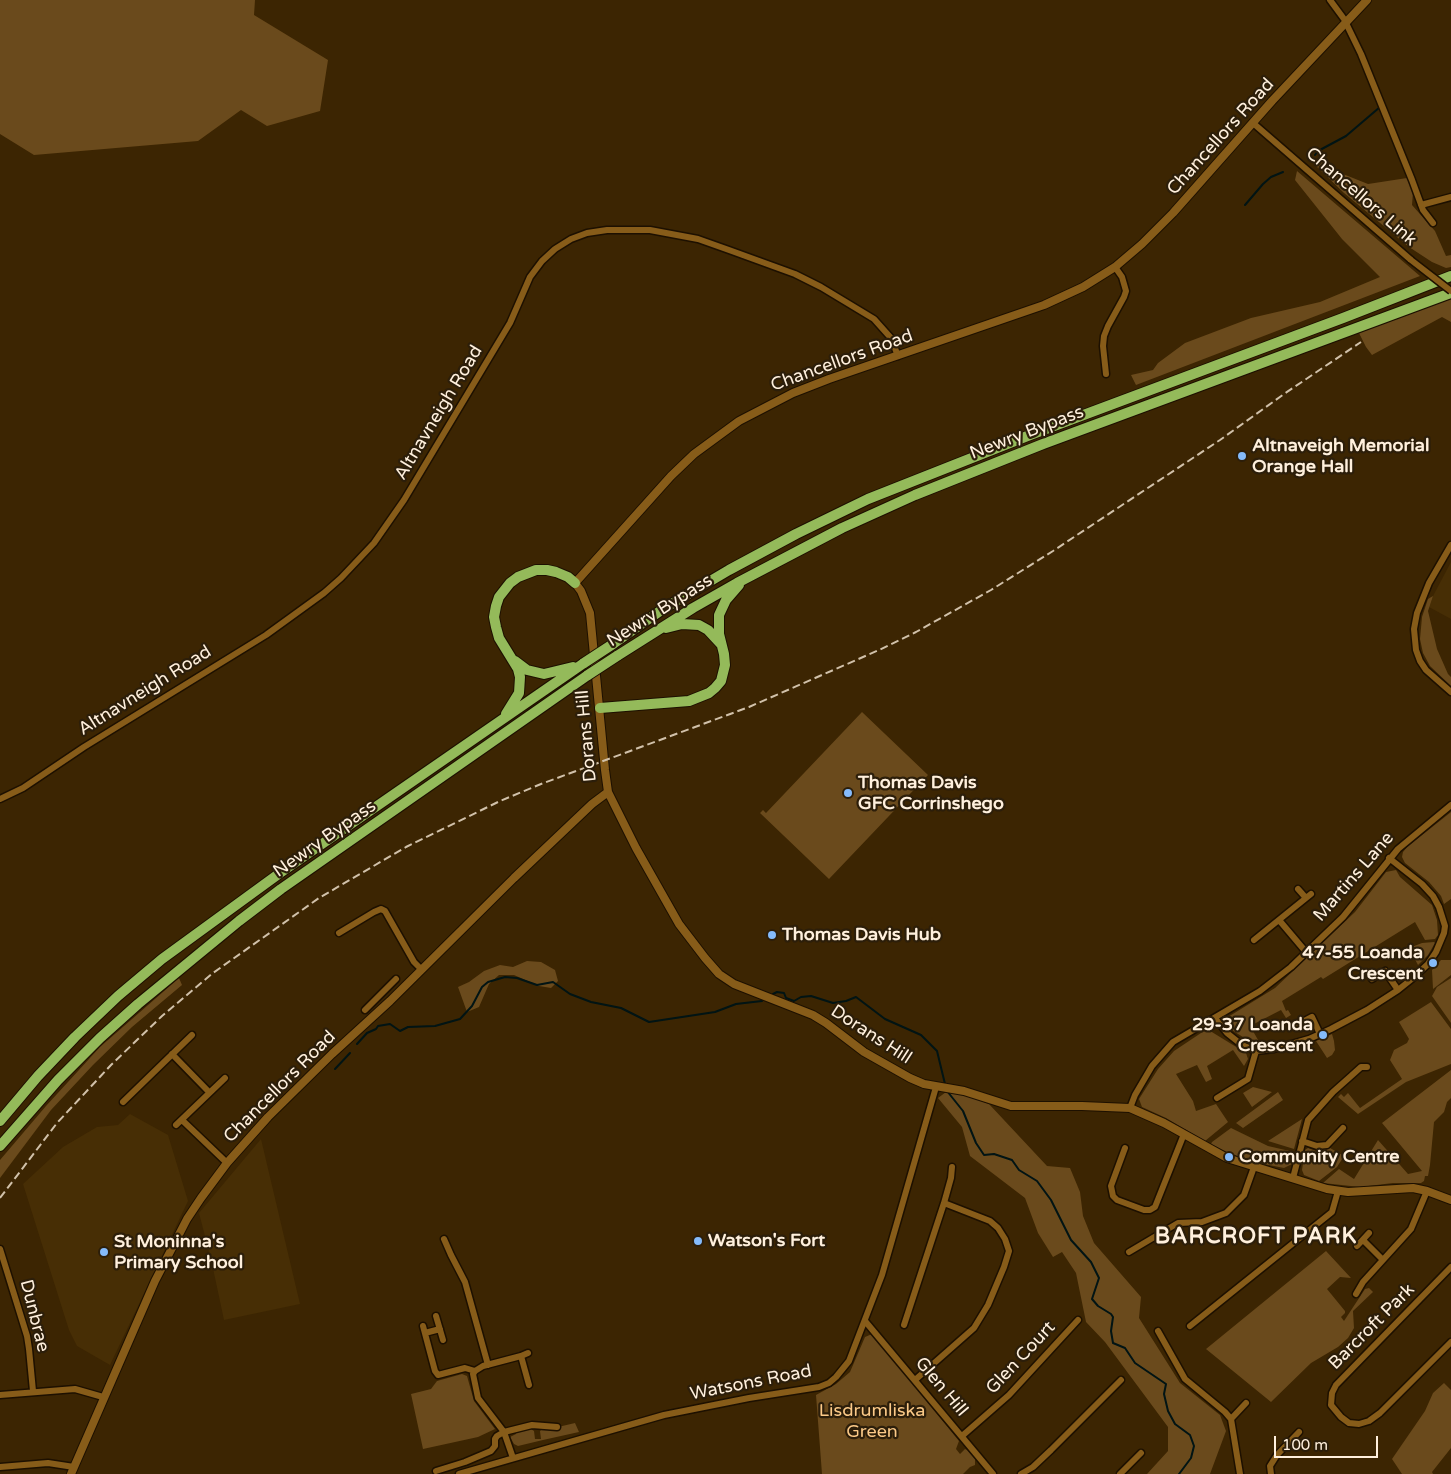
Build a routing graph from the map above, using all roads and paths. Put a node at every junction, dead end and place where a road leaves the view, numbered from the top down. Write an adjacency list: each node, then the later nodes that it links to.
1 (1330, 0): 3 (street)
2 (1366, 0): 3 (street, Chancellors Road)
3 (1345, 23): 4 (street, Chancellors Road); 6 (street)
4 (1253, 123): 8 (street, Chancellors Road); 10 (street, Chancellors Link, bridge)
5 (1451, 197): 6 (street)
6 (1421, 205): 7 (street)
7 (1433, 223)
8 (1115, 266): 11 (street, Chancellors Road); 12 (street)
9 (1451, 276): 19 (highway, Newry Bypass, bridge)
10 (1451, 292): 14 (highway, Newry Bypass)
11 (898, 356): 15 (street, Chancellors Road); 24 (street, Altnavneigh Road)
12 (1106, 374)
13 (1451, 545): 20 (street)
14 (745, 579): 16 (highway, Newry Bypass); 17 (highway)
15 (575, 582): 18 (highway); 21 (street, Dorans Hill)
16 (653, 632): 17 (highway); 57 (highway, Newry Bypass, bridge)
17 (722, 646): 21 (highway)
18 (512, 658): 19 (highway); 22 (highway)
19 (583, 664): 22 (highway, Newry Bypass)
20 (1451, 692)
21 (600, 708): 23 (street, Dorans Hill)
22 (502, 719): 53 (highway, Newry Bypass)
23 (608, 792): 33 (street, Chancellors Road); 48 (street, Dorans Hill)
24 (0, 800)
25 (1451, 805): 26 (street, Martins Lane)
26 (1389, 858): 29 (street); 32 (street, Martins Lane)
27 (1298, 889): 28 (street)
28 (1279, 920): 31 (street); 32 (street)
29 (1448, 925): 36 (street)
30 (339, 933): 33 (street)
31 (1254, 940)
32 (1306, 952): 40 (street, Martins Lane)
33 (421, 969): 38 (street, Chancellors Road)
34 (396, 979): 37 (street)
35 (1372, 979): 36 (street)
36 (1398, 990): 42 (street)
37 (382, 993): 38 (street); 39 (street)
38 (390, 1001): 59 (street, Chancellors Road)
39 (365, 1010)
40 (1215, 1018): 44 (street); 52 (street, Martins Lane)
41 (1297, 1025): 42 (street)
42 (1320, 1034): 44 (street)
43 (192, 1035): 45 (street)
44 (1256, 1050): 50 (street)
45 (172, 1054): 49 (street); 51 (street)
46 (1367, 1067): 56 (street)
47 (225, 1078): 49 (street)
48 (939, 1087): 52 (street, Dorans Hill); 78 (street, Watsons Road)
49 (209, 1092): 59 (street)
50 (1217, 1098)
51 (123, 1102)
52 (1130, 1108): 55 (street, Dorans Hill)
53 (0, 1120)
54 (1343, 1128): 56 (street)
55 (1184, 1134): 58 (street); 61 (street, Dorans Hill)
56 (1302, 1141): 62 (street)
57 (0, 1146)
58 (1125, 1148)
59 (227, 1163): 94 (street, Chancellors Road)
60 (952, 1167): 66 (street)
61 (1254, 1167): 62 (street, Dorans Hill); 72 (street)
62 (1293, 1178): 63 (street, Dorans Hill)
63 (1338, 1191): 64 (street, Dorans Hill); 80 (street)
64 (1427, 1191): 65 (street, Dorans Hill); 73 (street, Barcroft Park)
65 (1451, 1200)
66 (944, 1204): 79 (street); 89 (street)
67 (1369, 1233): 69 (street)
68 (444, 1239): 87 (street)
69 (1363, 1240): 70 (street); 73 (street)
70 (1357, 1246)
71 (0, 1249): 92 (street, Dunbrae)
72 (1129, 1252)
73 (1383, 1260): 75 (street, Barcroft Park)
74 (1451, 1268): 84 (street, Barcroft Park)
75 (1356, 1294)
76 (436, 1316): 81 (street)
77 (1078, 1320): 100 (street, Glen Court)
78 (865, 1321): 89 (street, Glen Hill); 102 (street, Watsons Road)
79 (904, 1325)
80 (1190, 1326)
81 (440, 1329): 83 (street); 88 (street)
82 (1158, 1331): 96 (street)
83 (442, 1340)
84 (1451, 1342)
85 (528, 1353): 86 (street)
86 (521, 1356): 87 (street); 91 (street)
87 (488, 1365): 88 (street)
88 (475, 1371): 98 (street)
89 (915, 1380): 100 (street, Glen Hill)
90 (1121, 1380): 109 (street)
91 (529, 1385)
92 (33, 1391): 93 (street); 94 (street)
93 (0, 1395)
94 (104, 1397): 104 (street, Chancellors Road)
95 (1246, 1403): 96 (street)
96 (1231, 1419): 111 (street)
97 (557, 1426): 98 (street)
98 (504, 1432): 102 (street); 105 (street)
99 (1299, 1432): 112 (street)
100 (962, 1436): 108 (street, Glen Hill)
101 (1141, 1453): 110 (street)
102 (513, 1458): 106 (street, Watsons Road)
103 (0, 1467): 104 (street)
104 (72, 1470)
105 (436, 1471)
106 (474, 1472): 107 (street, Watsons Road)
107 (459, 1474)
108 (993, 1474)
109 (1021, 1474)
110 (1120, 1474)
111 (1240, 1474)
112 (1271, 1474)

